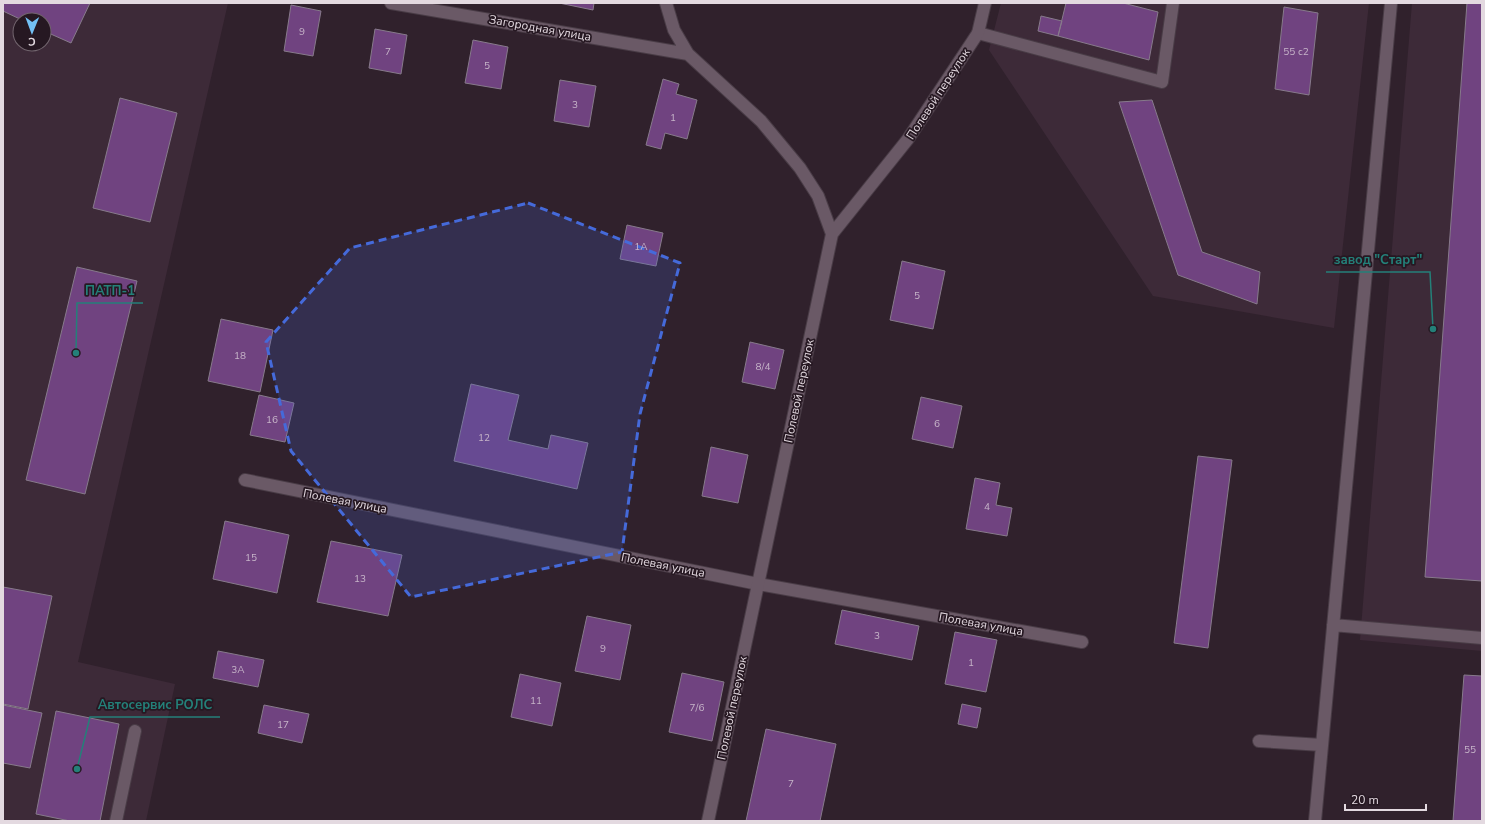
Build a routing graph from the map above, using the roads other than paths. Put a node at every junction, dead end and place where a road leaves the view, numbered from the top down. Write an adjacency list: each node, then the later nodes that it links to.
1 (391, 3): 7 (street, Загородная улица)
2 (666, 3): 7 (street)
3 (985, 3): 6 (street, Полевой переулок)
4 (1173, 3): 6 (street)
5 (1391, 3): 11 (street)
6 (978, 33): 8 (street, Полевой переулок)
7 (688, 54): 8 (street)
8 (832, 234): 10 (street, Полевой переулок)
9 (245, 480): 10 (street, Полевая улица)
10 (758, 584): 13 (street, Полевая улица); 18 (street, Полевой переулок)
11 (1333, 625): 12 (street); 16 (street)
12 (1482, 638)
13 (1082, 642)
14 (135, 731): 17 (street)
15 (1259, 741): 16 (street)
16 (1322, 745): 19 (street)
17 (116, 821)
18 (708, 821)
19 (1315, 821)

